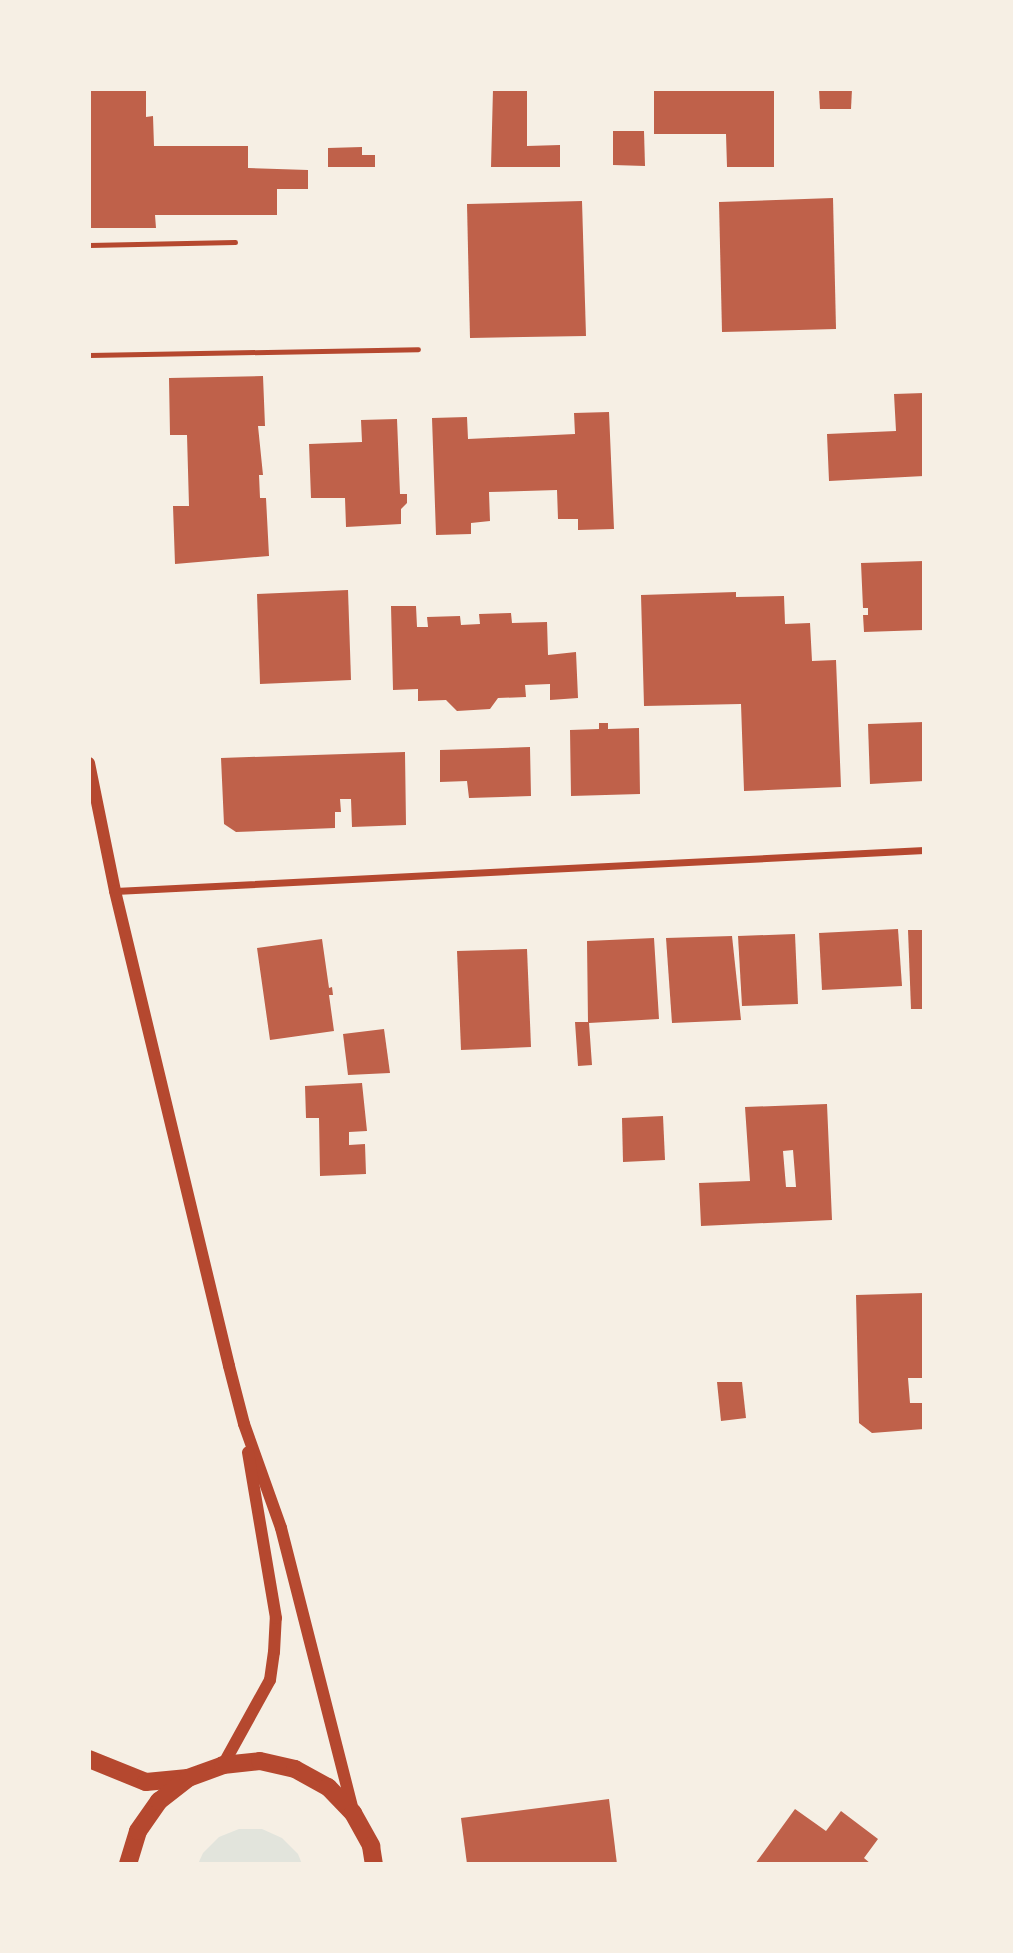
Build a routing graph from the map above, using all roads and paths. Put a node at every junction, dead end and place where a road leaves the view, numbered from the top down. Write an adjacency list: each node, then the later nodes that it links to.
1 (236, 242): 2 (lane)
2 (89, 245)
3 (418, 349): 4 (lane)
4 (89, 355)
5 (89, 763): 6 (street)
6 (92, 792): 8 (street)
7 (924, 850): 8 (street)
8 (115, 891): 9 (street)
9 (244, 1424): 11 (street); 13 (street)
10 (89, 1759): 12 (main road)
11 (223, 1765): 12 (main road); 13 (main road)
12 (188, 1778): 14 (main road)
13 (353, 1812): 15 (main road)
14 (128, 1864)
15 (374, 1864)

